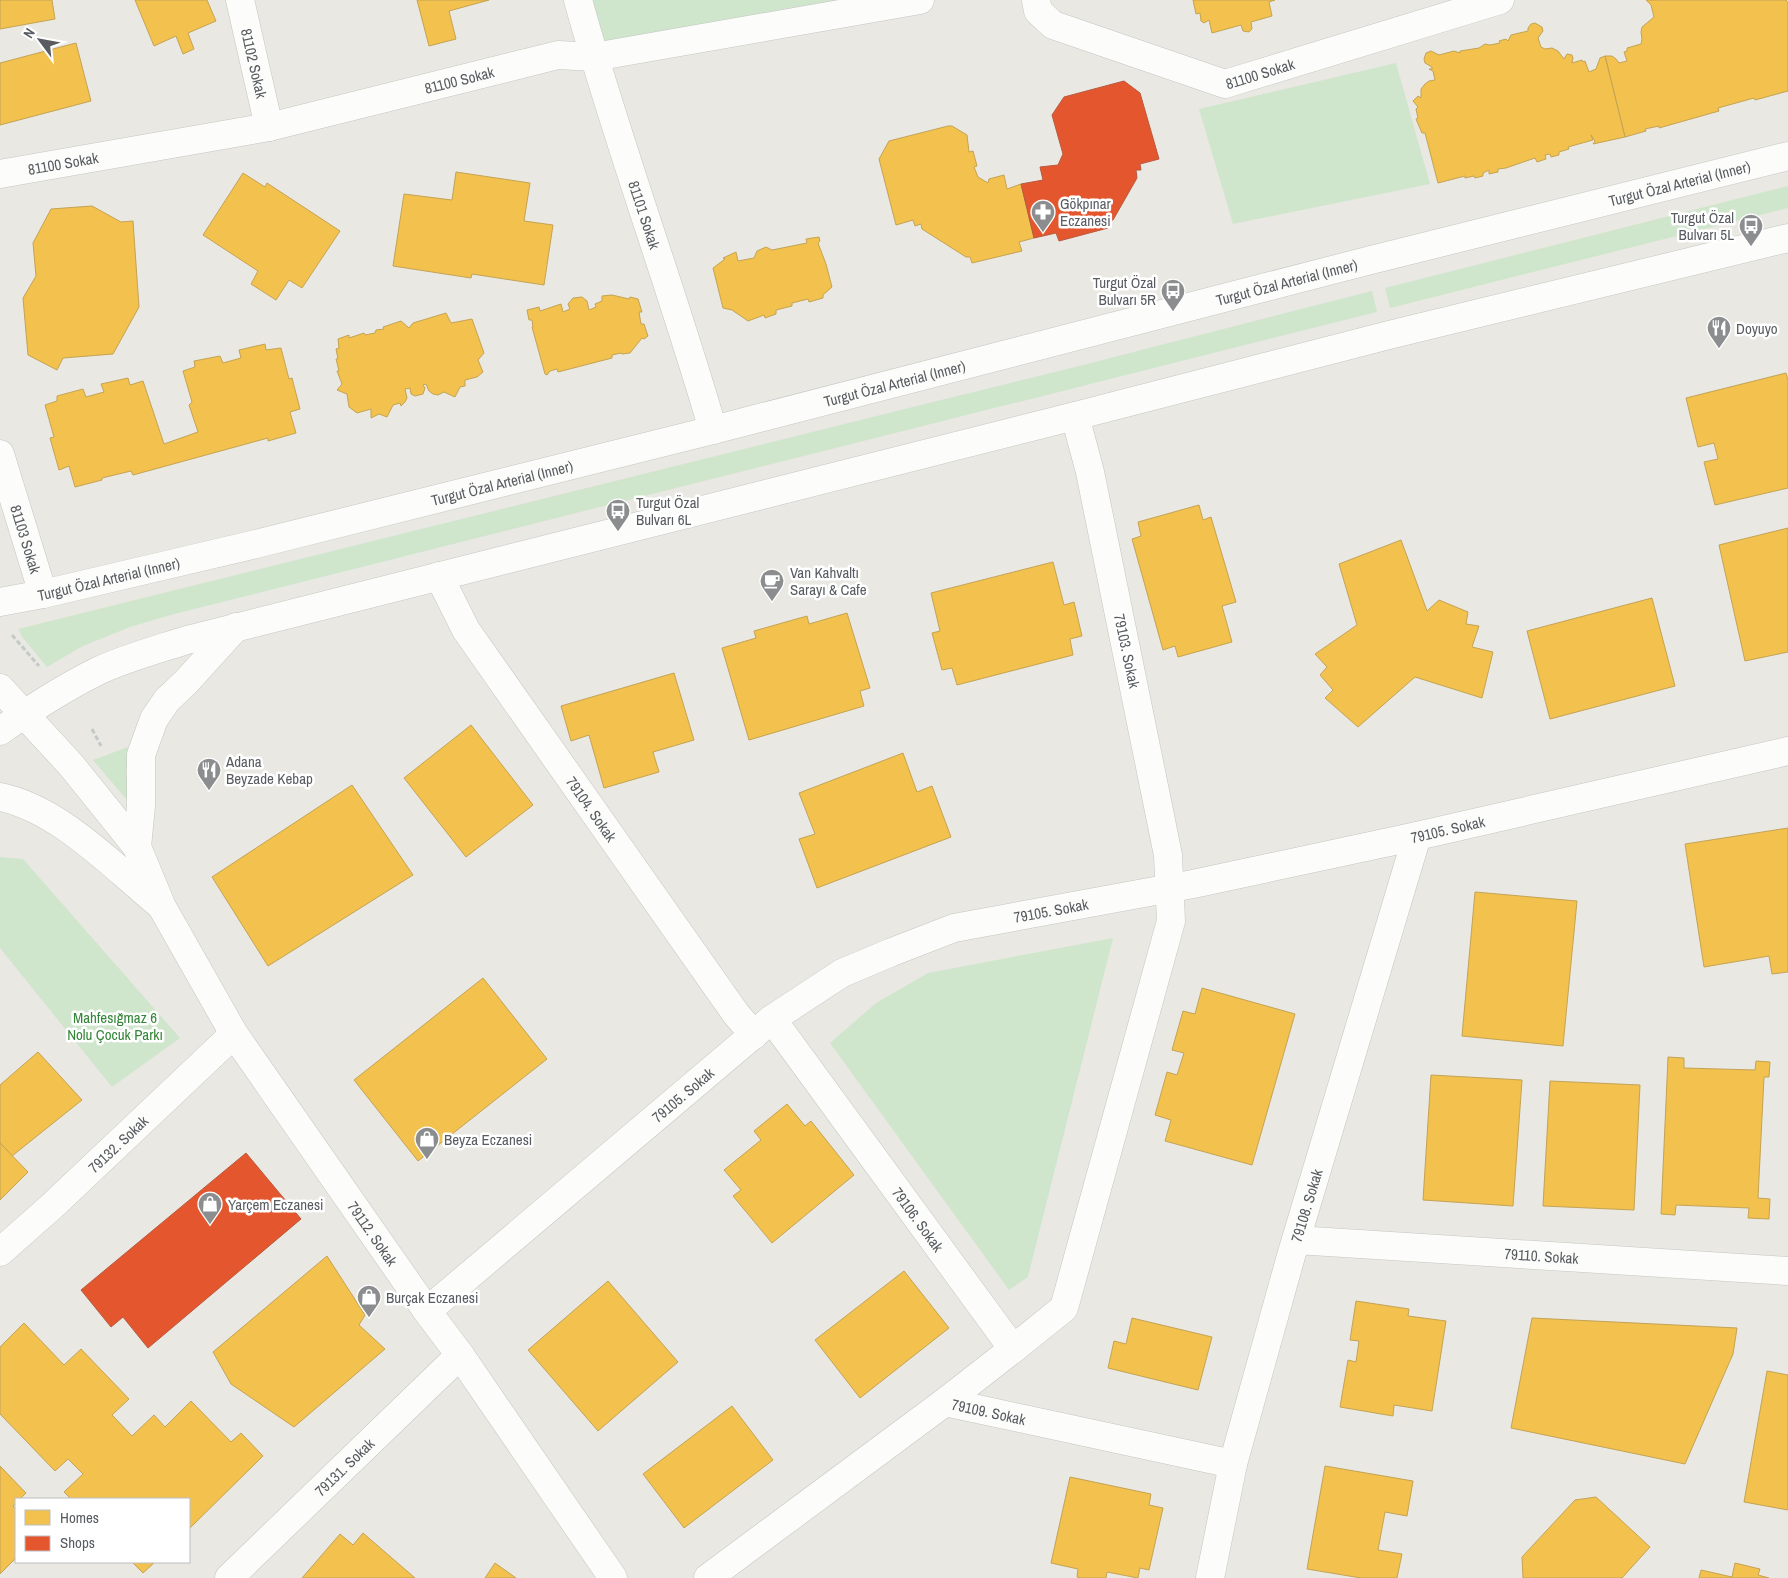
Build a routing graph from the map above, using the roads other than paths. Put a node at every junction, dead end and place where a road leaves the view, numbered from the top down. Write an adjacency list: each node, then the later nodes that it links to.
1 (240, 0): 7 (street, 81102 Sokak)
2 (578, 0): 6 (street, 81101 Sokak)
3 (920, 0): 6 (street, 81100 Sokak)
4 (1036, 0): 5 (street, 81100 Sokak)
5 (1500, 0)
6 (594, 57): 7 (street, 81100 Sokak); 12 (street, 81101 Sokak)
7 (269, 127): 9 (street, 81100 Sokak)
8 (1788, 156): 12 (street, Turgut Özal Arterial (Inner))
9 (0, 174)
10 (1788, 238): 11 (street)
11 (1075, 416): 14 (street); 25 (street, 79103. Sokak)
12 (713, 430): 15 (street, Turgut Özal Arterial (Inner))
13 (0, 454): 15 (street, 81103 Sokak)
14 (439, 576): 17 (street); 27 (street, 79104. Sokak)
15 (43, 594): 16 (street, Turgut Özal Arterial (Inner))
16 (0, 602)
17 (236, 627): 19 (street); 24 (street)
18 (0, 688): 19 (street)
19 (25, 713): 20 (street); 24 (street)
20 (0, 731)
21 (1788, 751): 23 (street, 79105. Sokak)
22 (0, 797): 26 (street)
23 (1417, 836): 25 (street, 79105. Sokak); 29 (street, 79108. Sokak)
24 (136, 846): 26 (street)
25 (1170, 888): 27 (street, 79105. Sokak); 33 (street, 79103. Sokak)
26 (162, 906): 28 (street, 79112. Sokak)
27 (763, 1027): 32 (street, 79105. Sokak); 33 (street, 79106. Sokak)
28 (234, 1034): 30 (street, 79132. Sokak); 32 (street, 79112. Sokak)
29 (1296, 1240): 31 (street, 79110. Sokak); 36 (street, 79108. Sokak)
30 (0, 1252)
31 (1788, 1271)
32 (427, 1312): 34 (street, 79112. Sokak)
33 (1013, 1349): 35 (street)
34 (460, 1355): 37 (street, 79131. Sokak); 38 (street, 79112. Sokak)
35 (945, 1402): 36 (street, 79109. Sokak); 39 (street, 79109. Sokak)
36 (1233, 1464): 40 (street, 79108. Sokak)
37 (229, 1578)
38 (613, 1578)
39 (708, 1578)
40 (1210, 1578)

